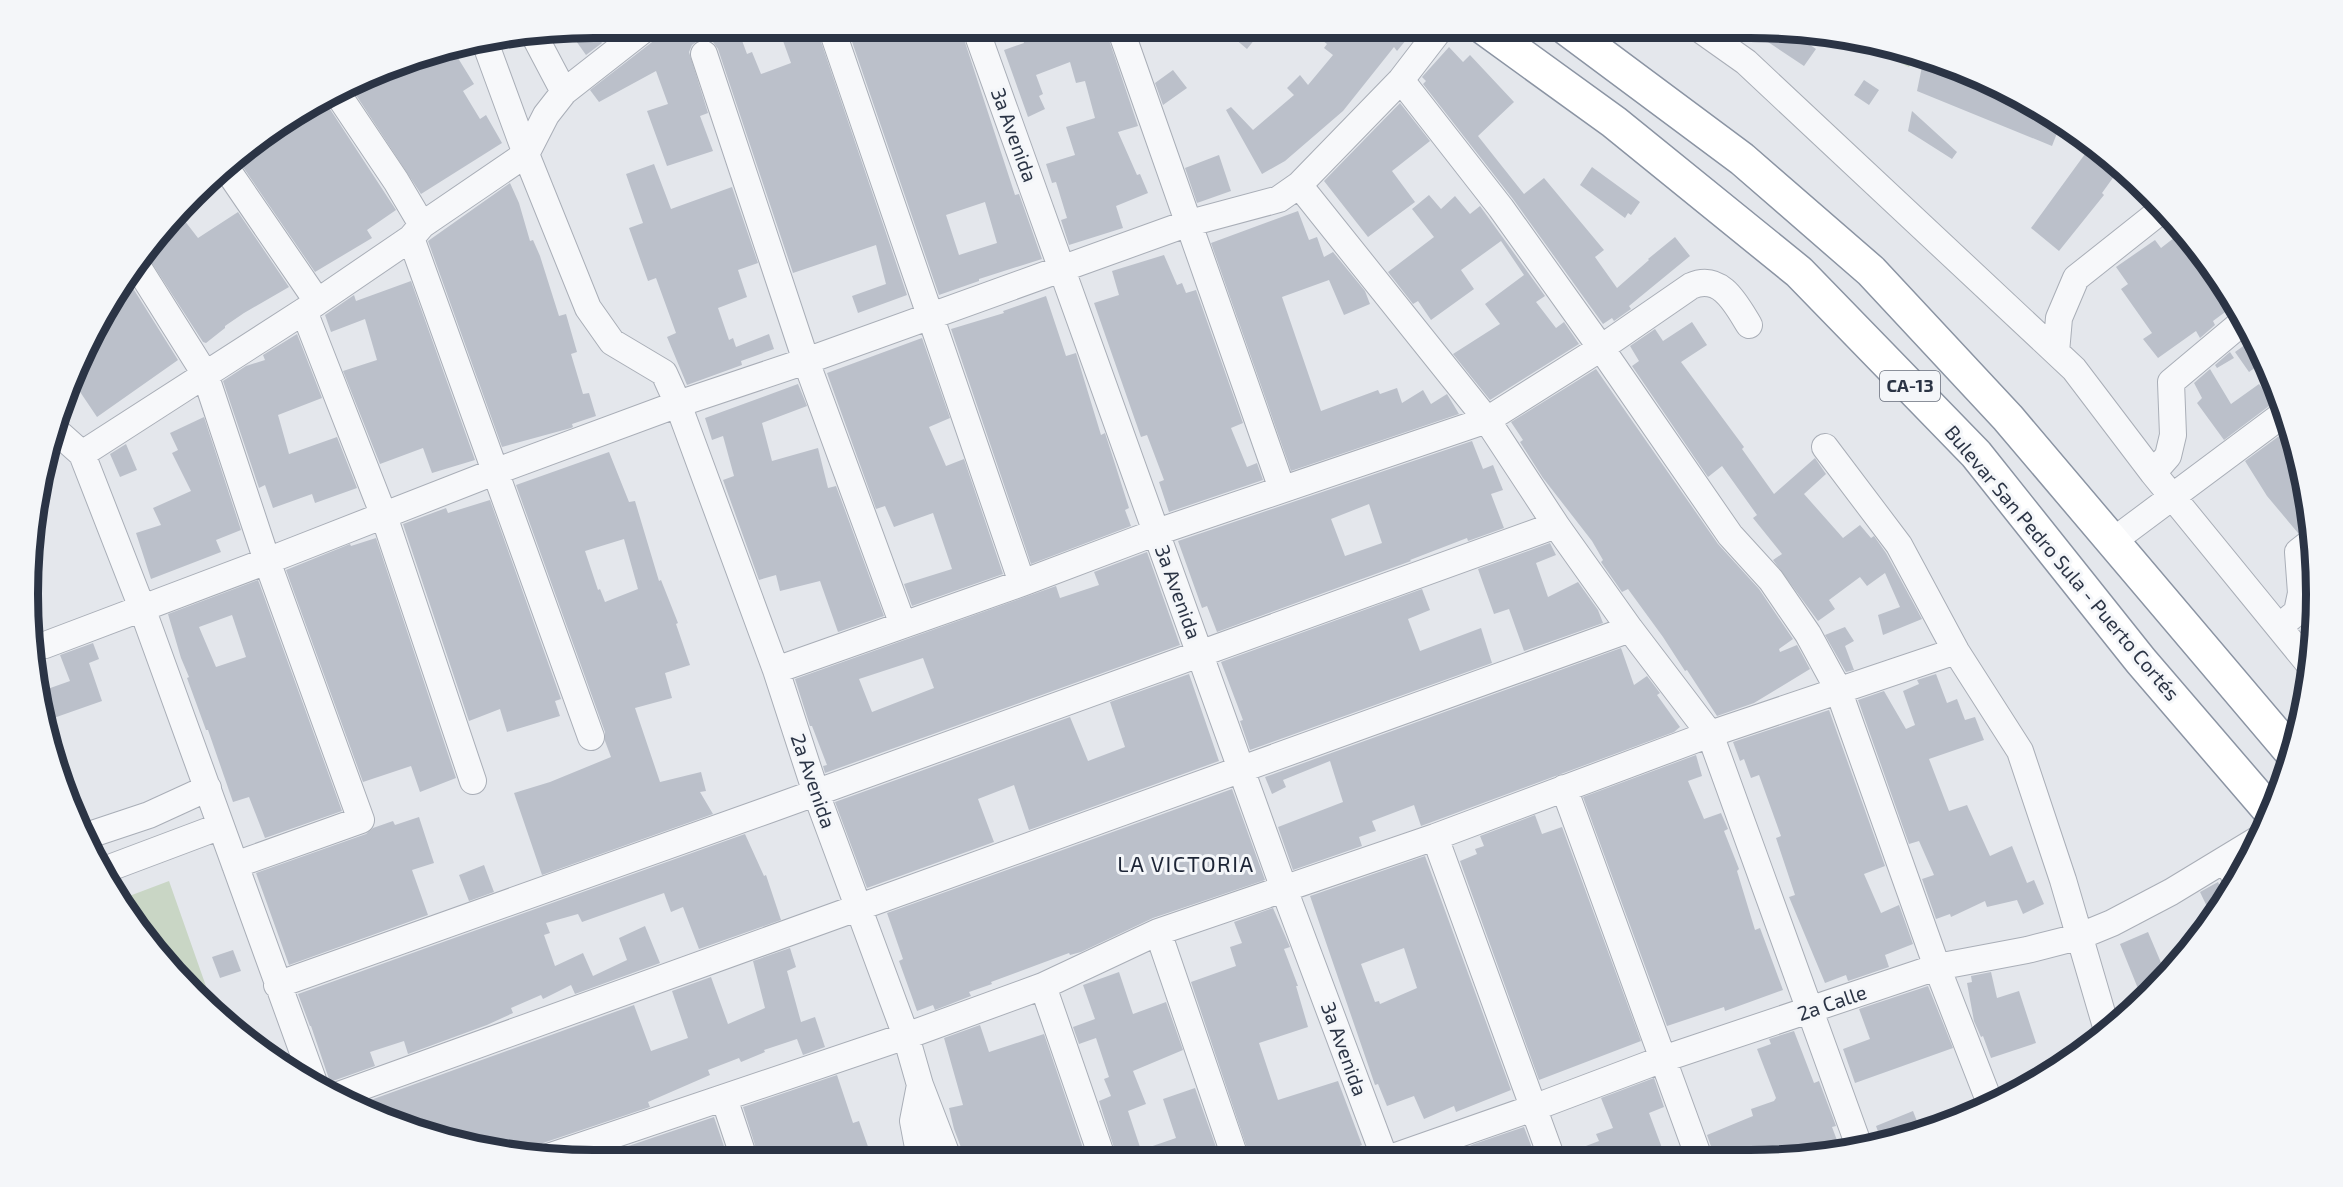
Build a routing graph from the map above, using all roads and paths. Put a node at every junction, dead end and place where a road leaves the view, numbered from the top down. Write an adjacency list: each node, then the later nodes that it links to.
1 (633, 38): 13 (street)
2 (835, 38): 24 (street)
3 (979, 38): 21 (street, 3a Avenida)
4 (1123, 38): 19 (street)
5 (1433, 38): 12 (street)
6 (1498, 38): 66 (highway, Bulevar San Pedro Sula - Puerto Cortés / CA-13)
7 (1579, 38): 44 (highway, CA-13)
8 (1712, 38): 28 (street)
9 (536, 41): 13 (street)
10 (487, 48): 15 (street, 2a Avenida)
11 (704, 54): 29 (street)
12 (1401, 80): 17 (street); 27 (street)
13 (564, 92): 15 (street)
14 (341, 99): 20 (street)
15 (526, 154): 20 (street); 31 (street, 2a Avenida)
16 (229, 173): 23 (street)
17 (1299, 185): 19 (street); 33 (street)
18 (2156, 214): 28 (street)
19 (1188, 224): 21 (street); 39 (street)
20 (417, 231): 23 (street); 37 (street)
21 (1062, 269): 24 (street); 43 (street, 3a Avenida)
22 (141, 271): 30 (street)
23 (311, 306): 30 (street); 41 (street)
24 (931, 316): 29 (street); 47 (street)
25 (1749, 325): 27 (street)
26 (2237, 327): 38 (street)
27 (1601, 348): 33 (street); 57 (street)
28 (2056, 352): 38 (street)
29 (806, 361): 31 (street); 49 (street)
30 (205, 374): 36 (street); 46 (street)
31 (678, 405): 37 (street); 56 (street, 2a Avenida)
32 (2277, 419): 40 (street)
33 (1487, 420): 39 (street); 42 (street)
34 (61, 435): 36 (street)
35 (1825, 447): 53 (street)
36 (82, 454): 48 (street)
37 (497, 471): 41 (street); 59 (street)
38 (2154, 473): 40 (street)
39 (1282, 489): 43 (street)
40 (2172, 496): 44 (street); 50 (street)
41 (384, 516): 46 (street); 62 (street)
42 (1556, 525): 51 (street); 54 (street)
43 (1157, 532): 47 (street); 54 (street, 3a Avenida)
44 (2113, 541): 60 (highway, CA-13)
45 (2303, 548): 50 (street)
46 (267, 561): 48 (street); 70 (street)
47 (1022, 583): 49 (street)
48 (142, 608): 52 (street); 63 (street)
49 (903, 625): 56 (street)
50 (2279, 627): 55 (street)
51 (1630, 629): 58 (street); 61 (street)
52 (45, 645)
53 (1956, 651): 57 (street); 76 (street)
54 (1200, 652): 61 (street, 3a Avenida); 65 (street)
55 (2302, 655)
56 (776, 669): 65 (street, 2a Avenida)
57 (1838, 689): 58 (street); 77 (street)
58 (1710, 734): 64 (street); 80 (street)
59 (591, 737)
60 (2285, 744)
61 (1242, 770): 73 (street, 3a Avenida); 74 (street)
62 (474, 781)
63 (208, 788): 67 (street); 68 (street)
64 (1564, 788): 69 (street); 83 (street)
65 (816, 793): 74 (street, 2a Avenida); 78 (street)
66 (2264, 804)
67 (221, 826): 70 (street); 71 (street)
68 (93, 834)
69 (1435, 837): 73 (street); 89 (street)
70 (236, 865): 78 (street)
71 (110, 868)
72 (2231, 869): 76 (street, 2a Calle)
73 (1284, 889): 75 (street); 97 (street, 3a Avenida)
74 (858, 909): 82 (street, 2a Avenida); 86 (street)
75 (1158, 932): 79 (street); 96 (street)
76 (2078, 937): 77 (street, 2a Calle); 81 (street)
77 (1937, 967): 80 (street, 2a Calle); 87 (street)
78 (277, 985): 84 (street)
79 (1043, 987): 82 (street); 95 (street)
80 (1810, 1011): 83 (street, 2a Calle); 90 (street)
81 (2104, 1022)
82 (906, 1036): 85 (street, 2a Avenida); 88 (street)
83 (1663, 1059): 89 (street, 2a Calle); 100 (street)
84 (310, 1072)
85 (920, 1085): 93 (street); 94 (street, 2a Avenida)
86 (348, 1092)
87 (1987, 1096)
88 (724, 1098): 91 (street); 92 (street)
89 (1533, 1108): 98 (street, 2a Calle); 99 (street)
90 (1857, 1139)
91 (611, 1148)
92 (741, 1150)
93 (918, 1150)
94 (945, 1150)
95 (1100, 1150)
96 (1233, 1150)
97 (1382, 1150)
98 (1413, 1150)
99 (1549, 1150)
100 (1696, 1150)

